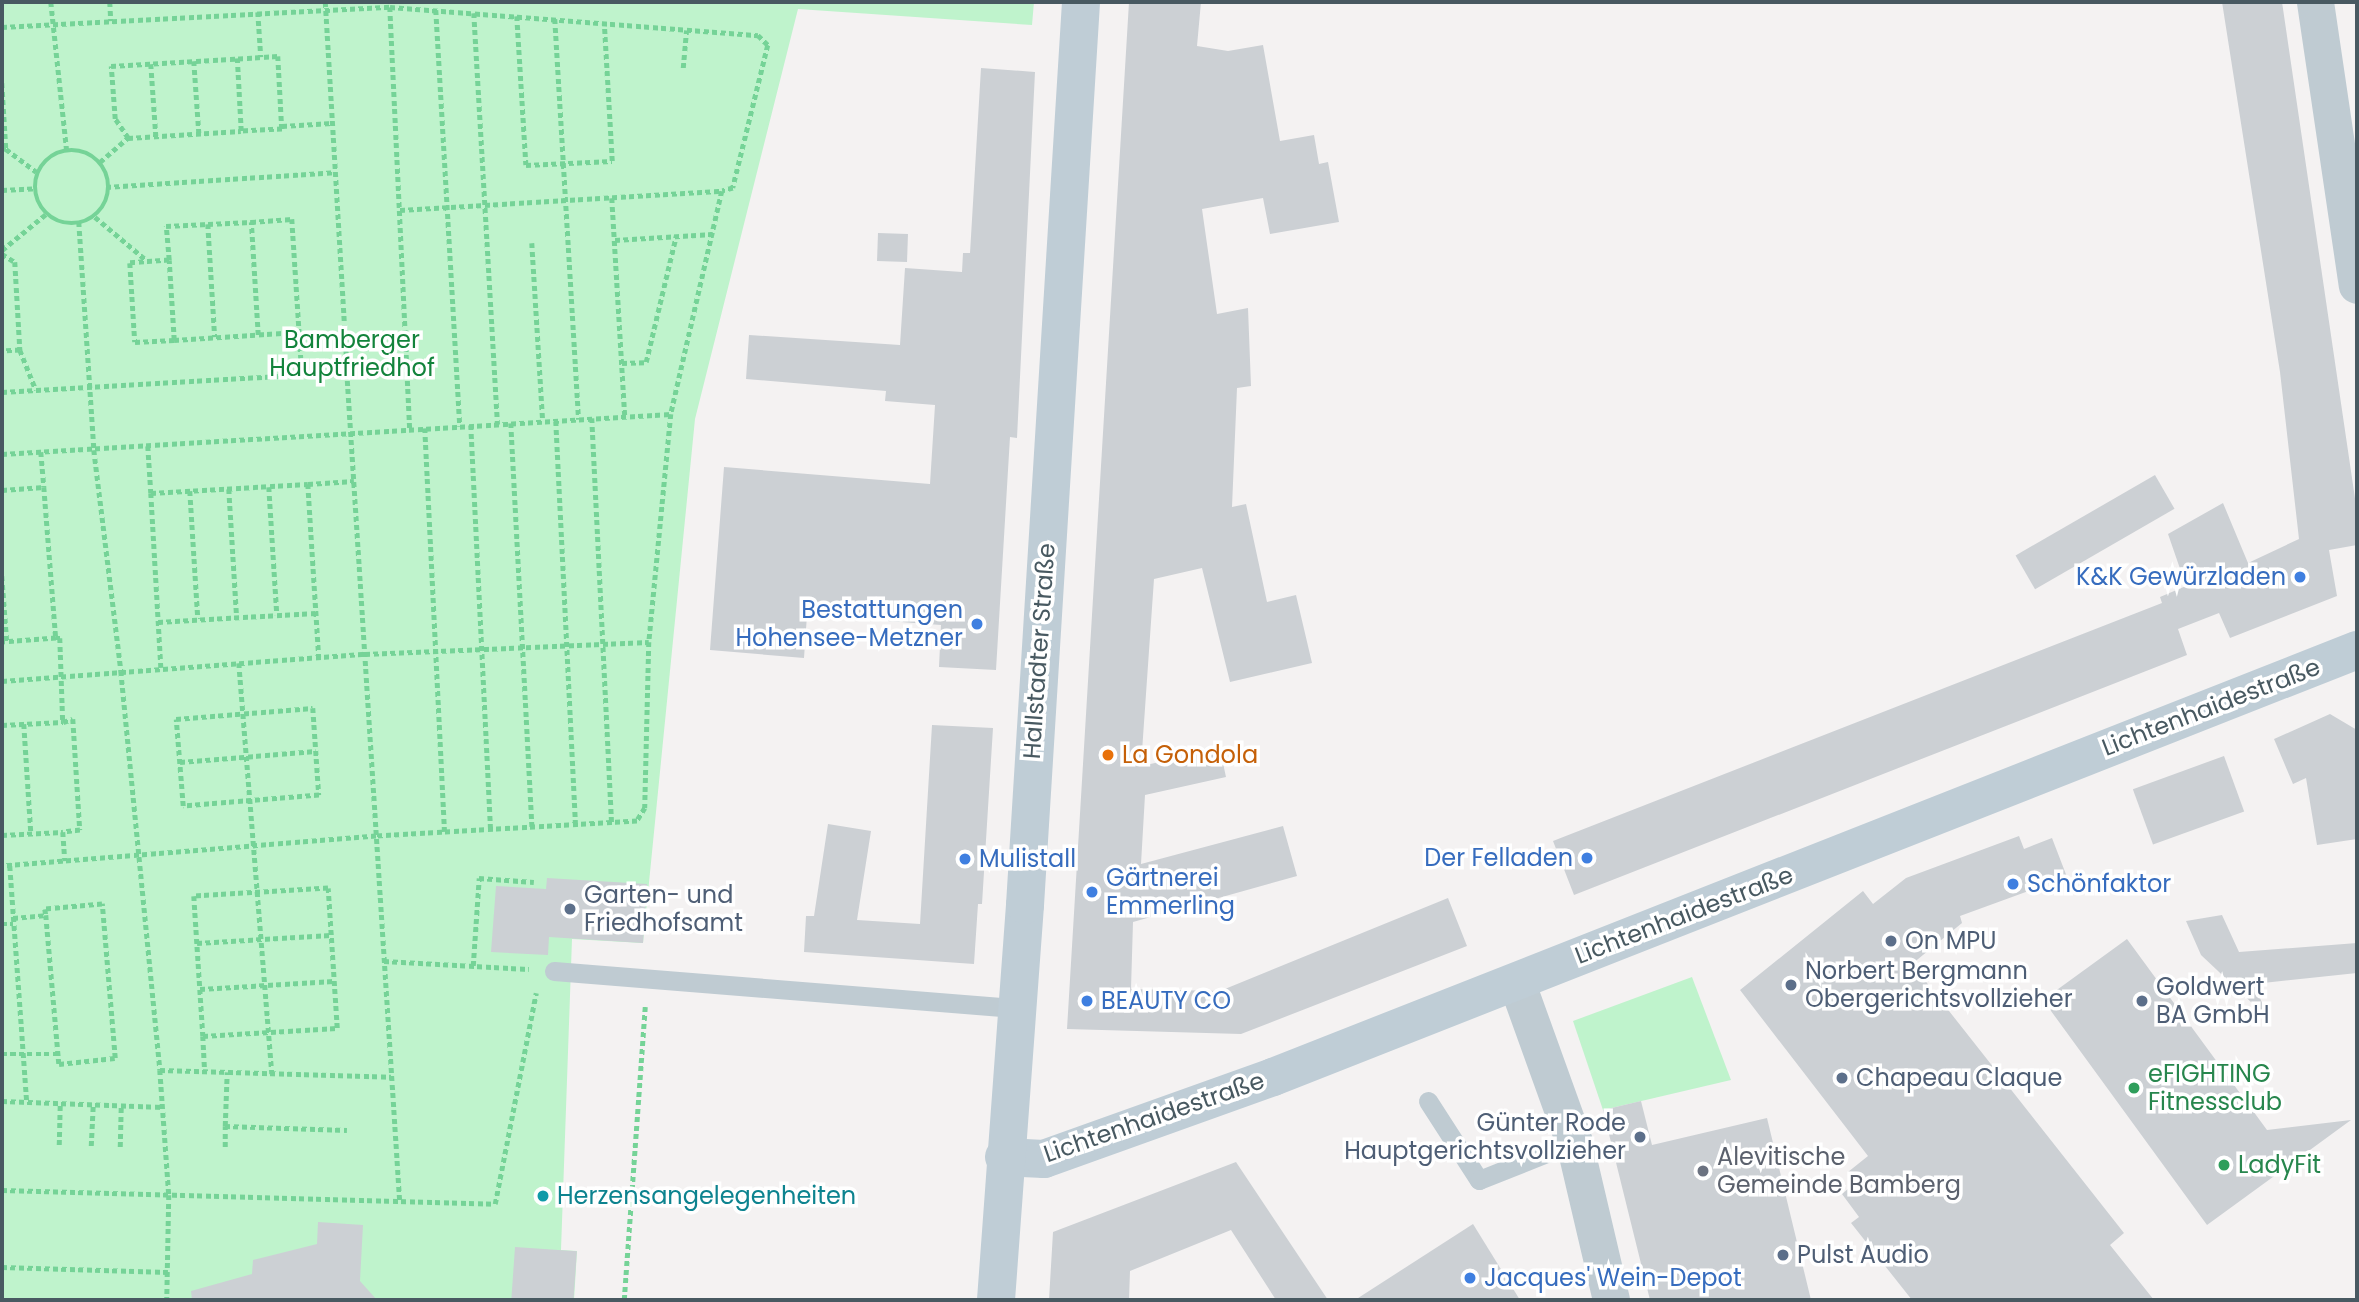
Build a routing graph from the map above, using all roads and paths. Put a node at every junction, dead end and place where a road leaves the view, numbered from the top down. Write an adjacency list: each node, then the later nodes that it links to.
1 (51, 2): 14 (path)
2 (110, 2): 12 (path)
3 (1081, 2): 155 (street, Hallstadter Straße)
4 (2315, 2): 56 (street)
5 (325, 5): 6 (path); 8 (path); 23 (path)
6 (390, 7): 7 (path); 43 (path)
7 (436, 10): 9 (path); 42 (path)
8 (258, 12): 12 (path); 17 (path)
9 (474, 13): 10 (path); 41 (path)
10 (517, 16): 11 (path); 32 (path)
11 (555, 19): 13 (path); 32 (path)
12 (111, 21): 14 (path)
13 (604, 23): 16 (path); 32 (path)
14 (54, 24): 15 (path); 30 (path)
15 (2, 27)
16 (686, 30): 21 (path); 38 (path)
17 (261, 57): 18 (path); 24 (path)
18 (237, 58): 19 (path); 25 (path)
19 (194, 61): 20 (path); 26 (path)
20 (151, 63): 27 (path); 28 (path)
21 (683, 68)
22 (2, 83): 29 (path)
23 (332, 123): 24 (path); 34 (path)
24 (282, 126): 25 (path)
25 (241, 131): 26 (path)
26 (199, 134): 27 (path)
27 (156, 136): 28 (path)
28 (128, 138): 31 (path)
29 (4, 149): 33 (path)
30 (67, 152): 31 (path); 33 (path)
31 (100, 162): 35 (path)
32 (564, 163): 40 (path)
33 (36, 172): 36 (path)
34 (335, 172): 35 (path); 64 (path)
35 (106, 187): 45 (path)
36 (37, 188): 37 (path); 44 (path)
37 (2, 190)
38 (722, 191): 39 (path); 49 (path)
39 (612, 198): 40 (path); 51 (path)
40 (566, 200): 41 (path); 72 (path)
41 (486, 205): 42 (path); 76 (path)
42 (447, 207): 43 (path); 78 (path)
43 (400, 210): 80 (path)
44 (46, 214): 46 (path); 53 (path)
45 (95, 217): 46 (path); 54 (path)
46 (79, 222): 66 (path)
47 (251, 222): 48 (path); 57 (path); 58 (path)
48 (208, 224): 55 (path); 59 (path)
49 (713, 234): 50 (path); 69 (path)
50 (676, 236): 51 (path); 63 (path)
51 (615, 240): 63 (path)
52 (532, 243): 73 (path)
53 (2, 252): 61 (path)
54 (146, 260): 55 (path); 60 (path)
55 (169, 260): 60 (path)
56 (2357, 285)
57 (299, 332): 58 (path); 65 (path)
58 (258, 335): 59 (path)
59 (215, 337): 60 (path)
60 (174, 340)
61 (20, 350): 62 (path); 67 (path)
62 (2, 351)
63 (622, 363): 70 (path)
64 (348, 372): 65 (path); 81 (path)
65 (302, 374): 66 (path)
66 (90, 387): 67 (path); 83 (path)
67 (36, 390): 68 (path)
68 (2, 392)
69 (671, 414): 70 (path); 102 (path)
70 (625, 416): 71 (path)
71 (592, 418): 72 (path); 103 (path)
72 (579, 419): 74 (path)
73 (542, 421): 74 (path); 75 (path)
74 (556, 421): 104 (path)
75 (511, 423): 76 (path); 105 (path)
76 (498, 424): 77 (path)
77 (471, 425): 78 (path); 106 (path)
78 (460, 426): 79 (path)
79 (425, 428): 80 (path); 108 (path)
80 (410, 429): 81 (path)
81 (351, 432): 82 (path); 86 (path)
82 (148, 446): 83 (path); 93 (path)
83 (94, 450): 84 (path); 113 (path)
84 (41, 452): 85 (path); 89 (path)
85 (2, 454)
86 (354, 481): 87 (path); 109 (path)
87 (308, 484): 88 (path); 95 (path)
88 (268, 486): 90 (path); 96 (path)
89 (44, 487): 91 (path); 100 (path)
90 (229, 489): 92 (path); 97 (path)
91 (2, 490)
92 (190, 491): 93 (path); 98 (path)
93 (151, 494): 99 (path)
94 (2, 576): 101 (path)
95 (316, 613): 96 (path); 110 (path)
96 (277, 615): 97 (path)
97 (237, 618): 98 (path)
98 (198, 620): 99 (path)
99 (158, 622): 112 (path)
100 (56, 638): 101 (path); 114 (path)
101 (4, 642)
102 (649, 642): 103 (path); 124 (path)
103 (603, 644): 104 (path); 124 (path)
104 (567, 646): 105 (path); 125 (path)
105 (523, 648): 106 (path); 126 (path)
106 (482, 650): 108 (path); 127 (path)
107 (2357, 650): 151 (street, Lichtenhaidestraße)
108 (436, 652): 109 (path); 129 (path)
109 (365, 654): 110 (path); 132 (path)
110 (319, 657): 111 (path)
111 (239, 663): 112 (path); 116 (path)
112 (161, 668): 113 (path)
113 (121, 671): 114 (path); 134 (path)
114 (60, 676): 115 (path); 117 (path)
115 (2, 681)
116 (243, 713): 120 (path); 121 (path); 122 (path)
117 (62, 722): 118 (path); 128 (path)
118 (24, 724): 119 (path); 130 (path)
119 (2, 725)
120 (316, 751): 121 (path); 123 (path)
121 (247, 757): 122 (path); 123 (path)
122 (180, 762): 123 (path)
123 (250, 800): 133 (path)
124 (612, 823): 125 (path)
125 (576, 824): 126 (path)
126 (532, 827): 127 (path)
127 (491, 829): 129 (path)
128 (63, 832): 130 (path); 135 (path)
129 (445, 832): 132 (path)
130 (31, 833): 131 (path)
131 (2, 835)
132 (376, 836): 133 (path); 146 (path)
133 (254, 846): 134 (path); 139 (path)
134 (139, 855): 135 (path); 161 (path)
135 (65, 861): 137 (path)
136 (2, 866): 137 (path)
137 (9, 866): 141 (path)
138 (534, 882): 147 (path)
139 (257, 892): 143 (path); 144 (path); 145 (path)
140 (46, 915): 141 (path); 159 (path); 159 (path)
141 (13, 921): 142 (path); 160 (path)
142 (2, 924)
143 (331, 935): 144 (path); 150 (path)
144 (261, 939): 145 (path); 153 (path)
145 (197, 943): 154 (path)
146 (384, 961): 147 (path); 165 (path)
147 (473, 966): 148 (path)
148 (547, 970): 149 (lane)
149 (647, 978): 155 (lane); 187 (path)
150 (334, 981): 153 (path); 156 (path)
151 (1516, 981): 175 (street); 180 (street, Lichtenhaidestraße)
152 (538, 983): 183 (path)
153 (265, 985): 154 (path); 156 (path)
154 (200, 989): 157 (path)
155 (1017, 1008): 180 (street, Hallstadter Straße)
156 (269, 1032): 157 (path); 164 (path)
157 (202, 1036): 162 (path)
158 (2, 1054): 160 (path)
159 (59, 1054): 160 (path)
160 (23, 1055): 168 (path)
161 (160, 1070): 162 (path); 172 (path)
162 (205, 1072): 163 (path)
163 (227, 1072): 164 (path); 173 (path)
164 (272, 1074): 165 (path)
165 (391, 1077): 183 (path)
166 (2, 1101): 168 (path)
167 (1428, 1101): 175 (lane)
168 (27, 1102): 169 (path)
169 (60, 1104): 170 (path); 176 (path)
170 (93, 1105): 171 (path); 177 (path)
171 (121, 1106): 172 (path); 178 (path)
172 (163, 1107): 182 (path)
173 (225, 1126): 174 (path); 179 (path)
174 (347, 1130)
175 (1574, 1142): 189 (street)
176 (59, 1145)
177 (91, 1146)
178 (120, 1147)
179 (225, 1147)
180 (1004, 1157): 188 (street, Hallstadter Straße)
181 (2, 1190): 182 (path)
182 (169, 1195): 183 (path); 185 (path)
183 (400, 1202)
184 (2, 1267): 185 (path)
185 (168, 1272): 186 (path)
186 (167, 1300)
187 (624, 1300)
188 (996, 1300)
189 (1611, 1300)

